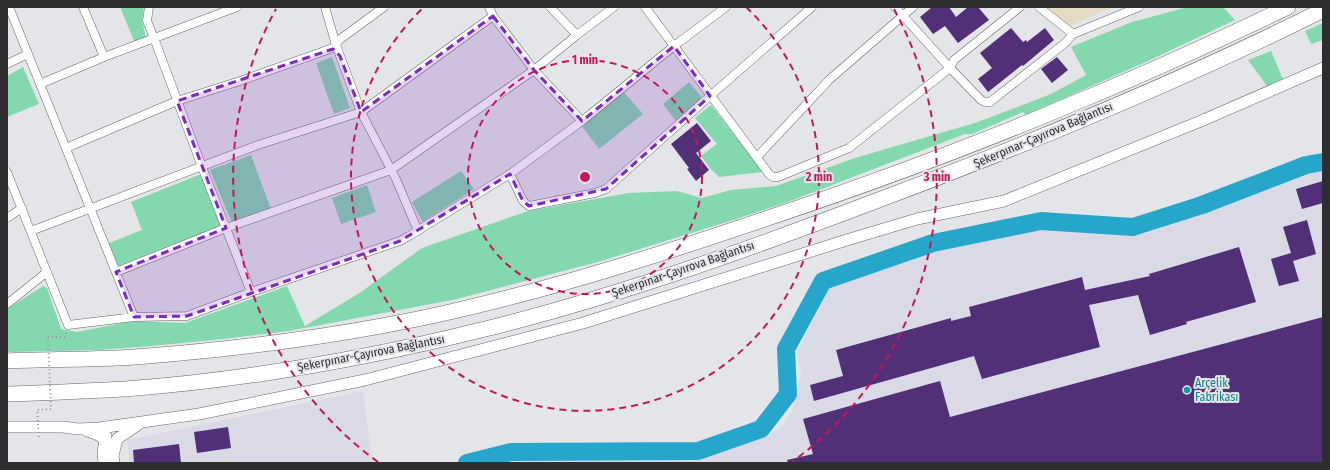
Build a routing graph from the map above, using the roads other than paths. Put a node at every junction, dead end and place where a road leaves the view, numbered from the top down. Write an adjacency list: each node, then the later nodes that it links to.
1 (9, 7): 29 (street)
2 (83, 7): 30 (street)
3 (149, 7): 26 (street)
4 (237, 7): 26 (street)
5 (325, 7): 22 (street)
6 (384, 7): 25 (street)
7 (489, 7): 20 (street)
8 (550, 7): 24 (street)
9 (614, 7): 24 (street)
10 (645, 7): 27 (street)
11 (726, 7): 27 (street)
12 (812, 7): 38 (street)
13 (895, 7): 21 (street)
14 (913, 7): 21 (street)
15 (1020, 7): 32 (street)
16 (1039, 7): 23 (street)
17 (1139, 7): 23 (street)
18 (1288, 7): 59 (highway, Şekerpınar-Çayırova Bağlantısı)
19 (1323, 10): 60 (highway, Şekerpınar-Çayırova Bağlantısı)
20 (493, 16): 36 (street); 40 (street)
21 (902, 16): 31 (street); 43 (street)
22 (332, 29): 25 (street); 28 (street)
23 (1073, 34): 34 (street)
24 (577, 35): 36 (street)
25 (345, 36): 28 (street)
26 (154, 38): 30 (street); 39 (street)
27 (674, 46): 38 (street); 41 (street)
28 (336, 48): 39 (street); 40 (street)
29 (28, 54): 33 (street); 37 (street)
30 (104, 57): 37 (street)
31 (942, 60): 32 (street); 34 (street)
32 (954, 60): 34 (street)
33 (7, 64)
34 (950, 68): 43 (street)
35 (1323, 68): 61 (street)
36 (534, 70): 41 (street); 45 (street)
37 (40, 84): 42 (street)
38 (710, 96): 43 (street); 47 (street)
39 (177, 101): 42 (street); 44 (street)
40 (361, 112): 44 (street); 45 (street)
41 (582, 121): 47 (street)
42 (66, 148): 49 (street)
43 (757, 157)
44 (202, 167): 49 (street); 51 (street)
45 (391, 170): 51 (street); 53 (street)
46 (7, 172): 48 (street)
47 (510, 174): 53 (street)
48 (22, 208): 50 (street); 52 (street)
49 (90, 209): 52 (street); 55 (street)
50 (7, 218)
51 (226, 228): 55 (street); 56 (street)
52 (32, 231): 54 (street)
53 (418, 231): 56 (street)
54 (47, 272): 57 (street); 58 (street)
55 (116, 272): 58 (street)
56 (251, 292): 58 (street)
57 (7, 304)
58 (134, 317)
59 (7, 361)
60 (7, 394)
61 (142, 422): 62 (street); 66 (street)
62 (115, 426): 64 (street); 65 (street)
63 (7, 428): 64 (street)
64 (78, 429): 65 (street)
65 (104, 440): 66 (street)
66 (110, 461)

